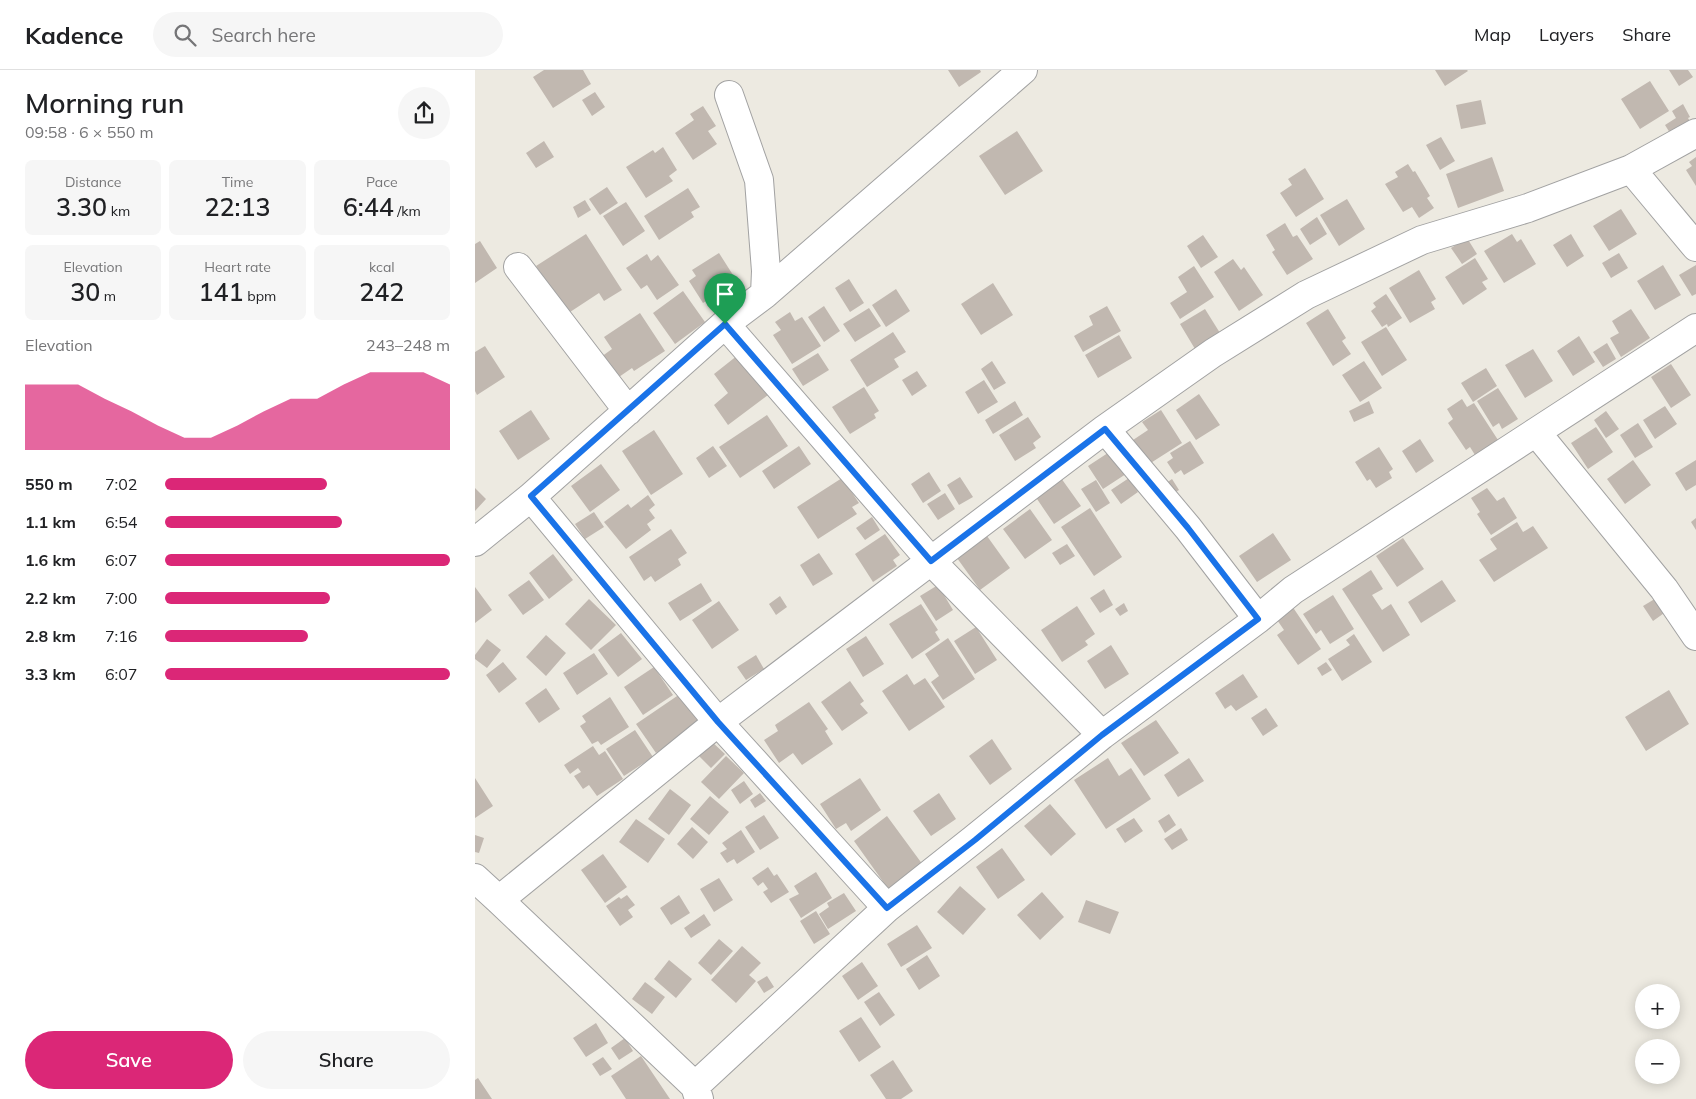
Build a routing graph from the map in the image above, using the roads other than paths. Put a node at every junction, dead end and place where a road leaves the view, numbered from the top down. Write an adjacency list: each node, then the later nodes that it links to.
1 (1023, 70): 7 (street)
2 (729, 95): 7 (street)
3 (1696, 133): 4 (street)
4 (1631, 169): 5 (street); 11 (street)
5 (1696, 248)
6 (518, 267): 10 (street)
7 (765, 294): 8 (street)
8 (725, 324): 10 (street); 15 (street)
9 (1696, 328): 12 (street)
10 (628, 411): 13 (street)
11 (1105, 429): 15 (street); 16 (street)
12 (1536, 432): 16 (street); 17 (street)
13 (531, 496): 14 (street); 18 (street)
14 (475, 542)
15 (931, 561): 18 (street); 19 (street)
16 (1258, 619): 19 (street)
17 (1696, 636)
18 (718, 722): 21 (street); 22 (street)
19 (1102, 735): 22 (street)
20 (475, 878): 21 (street)
21 (499, 900): 23 (street)
22 (887, 908): 23 (street)
23 (697, 1092)

